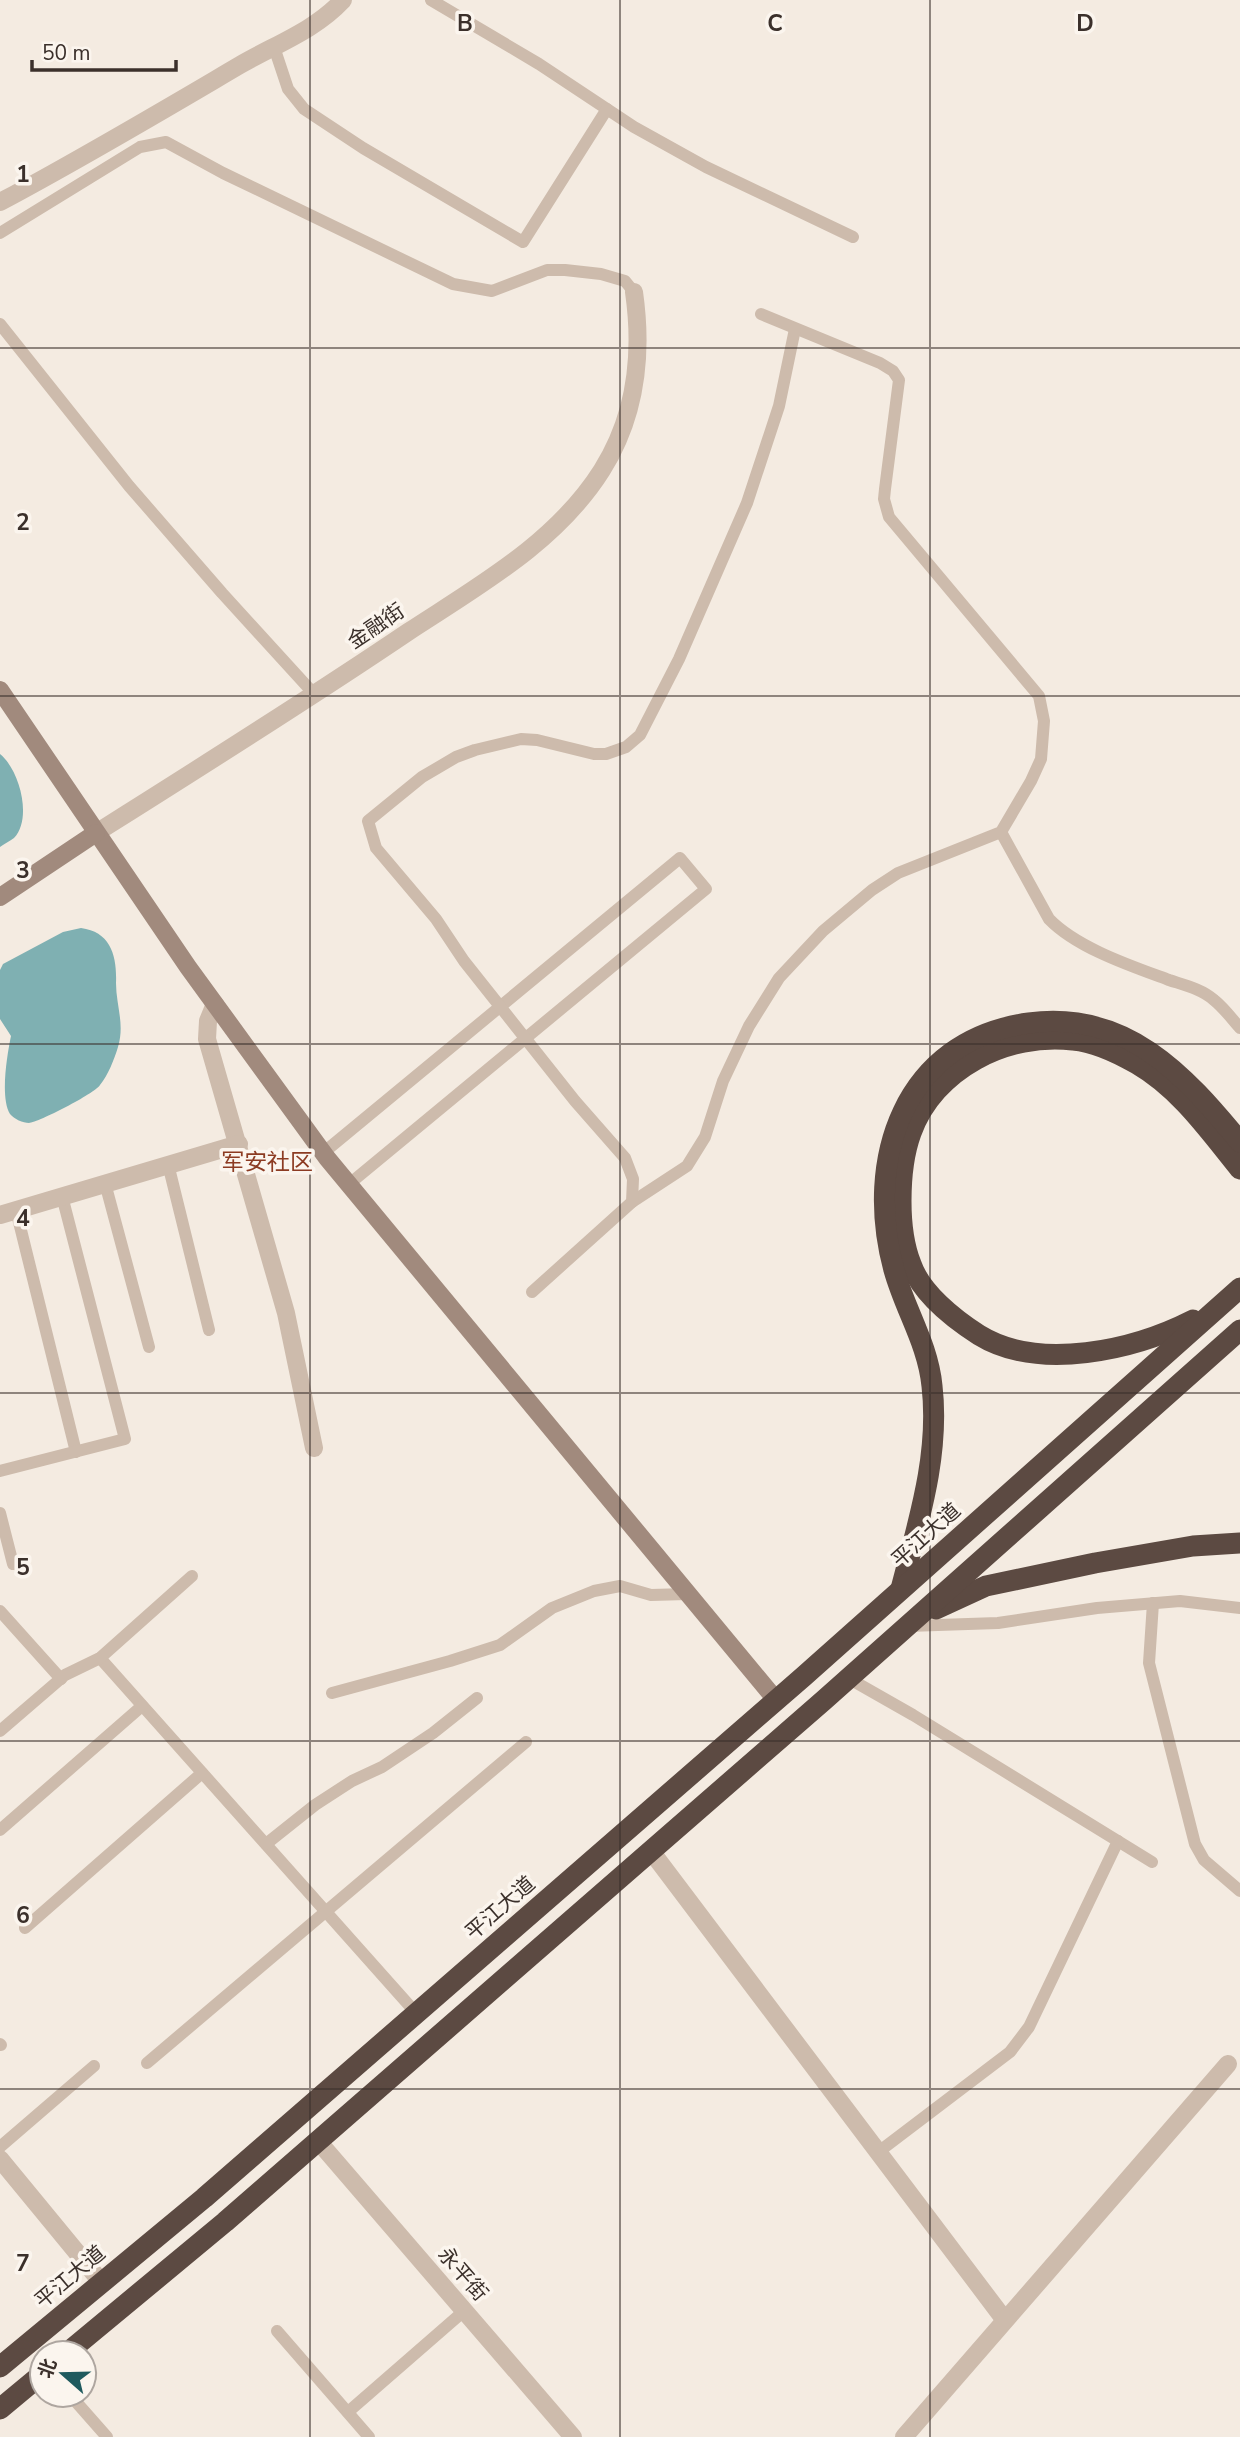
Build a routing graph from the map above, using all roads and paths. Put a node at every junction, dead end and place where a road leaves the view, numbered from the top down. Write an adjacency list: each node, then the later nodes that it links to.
1 (343, 0): 3 (street)
2 (431, 0): 4 (lane)
3 (274, 47): 4 (lane); 5 (street)
4 (607, 109): 7 (lane)
5 (0, 202)
6 (0, 233): 8 (lane)
7 (853, 237)
8 (634, 292): 13 (street, 金融街)
9 (761, 314): 11 (lane)
10 (0, 324): 13 (lane)
11 (796, 329): 14 (lane); 18 (lane)
12 (0, 690): 15 (street)
13 (315, 695): 15 (street, 金融街)
14 (1001, 832): 19 (lane); 30 (lane)
15 (96, 833): 16 (street, 金融街); 17 (street)
16 (0, 897)
17 (215, 1004): 23 (street); 24 (street)
18 (500, 1006): 20 (lane); 20 (lane); 24 (lane)
19 (1240, 1028)
20 (526, 1038): 28 (lane); 30 (lane)
21 (1215, 1125): 22 (highway); 26 (highway); 34 (highway); 45 (highway)
22 (1240, 1142)
23 (239, 1144): 25 (street); 38 (street)
24 (323, 1153): 28 (street)
25 (168, 1164): 27 (street); 35 (lane)
26 (1240, 1169)
27 (105, 1183): 29 (street); 37 (lane)
28 (348, 1185): 46 (street)
29 (62, 1196): 31 (street); 39 (lane)
30 (632, 1202): 33 (lane)
31 (8, 1212): 39 (lane)
32 (1240, 1288): 34 (highway)
33 (532, 1292)
34 (1219, 1306): 45 (highway, 平江大道)
35 (209, 1330)
36 (1240, 1330): 50 (highway)
37 (149, 1347)
38 (314, 1448)
39 (76, 1452): 40 (lane)
40 (0, 1471)
41 (0, 1513): 43 (lane)
42 (1240, 1543): 50 (highway)
43 (13, 1564)
44 (192, 1576): 51 (lane)
45 (901, 1589): 56 (highway, 平江大道)
46 (687, 1594): 54 (lane); 56 (street)
47 (1153, 1603): 48 (lane); 50 (lane); 66 (lane)
48 (1240, 1608)
49 (0, 1611): 53 (lane)
50 (911, 1622): 52 (highway)
51 (100, 1658): 53 (lane); 57 (lane)
52 (849, 1678): 62 (lane); 64 (highway)
53 (61, 1679): 58 (lane)
54 (332, 1693)
55 (477, 1698): 63 (lane)
56 (776, 1700): 69 (highway, 平江大道)
57 (142, 1706): 60 (lane); 61 (lane)
58 (0, 1731)
59 (526, 1742): 67 (lane)
60 (202, 1773): 63 (lane); 68 (lane)
61 (0, 1830)
62 (1118, 1841): 65 (lane); 75 (lane)
63 (266, 1844): 67 (lane)
64 (651, 1851): 73 (highway); 75 (street)
65 (1152, 1862)
66 (1240, 1891)
67 (326, 1912): 69 (lane); 70 (lane)
68 (25, 1928)
69 (416, 2013): 77 (highway, 平江大道)
70 (147, 2063)
71 (1228, 2064): 79 (street)
72 (94, 2066): 74 (lane)
73 (318, 2141): 78 (street, 永平街); 81 (highway)
74 (0, 2147)
75 (877, 2153): 79 (street)
76 (0, 2159): 77 (street)
77 (102, 2283): 82 (highway, 平江大道)
78 (464, 2311): 86 (lane); 89 (street, 永平街)
79 (1004, 2319): 90 (street)
80 (277, 2331): 86 (lane)
81 (84, 2339)
82 (0, 2367)
83 (28, 2386): 84 (highway)
84 (0, 2409)
85 (82, 2409): 87 (lane)
86 (348, 2412): 88 (lane)
87 (107, 2437)
88 (369, 2437)
89 (573, 2437)
90 (904, 2437)

